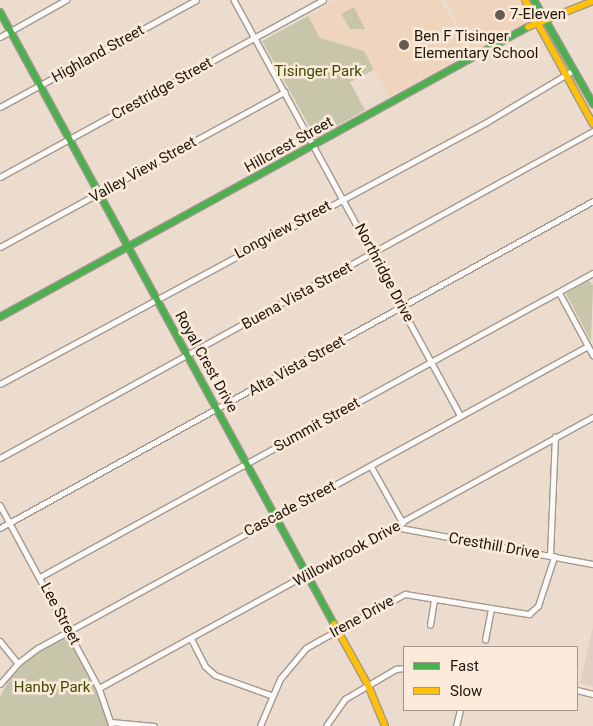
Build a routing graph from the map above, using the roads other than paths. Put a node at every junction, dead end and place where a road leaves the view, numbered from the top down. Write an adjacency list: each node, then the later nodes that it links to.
1 (66, 0): 11 (street)
2 (196, 0): 16 (street, Highland Street)
3 (234, 0): 13 (street, Northridge Drive)
4 (323, 0): 13 (street, Crestridge Street)
5 (525, 0): 10 (street)
6 (534, 0): 9 (street)
7 (593, 1): 9 (street, Hillcrest Street)
8 (0, 12): 11 (street, Royal Crest Drive)
9 (544, 19): 10 (street, Hillcrest Street); 14 (street)
10 (537, 22): 15 (street); 23 (street, Hillcrest Street)
11 (10, 31): 12 (street); 16 (street, Royal Crest Drive)
12 (0, 37)
13 (255, 38): 17 (street, Northridge Drive); 22 (street, Crestridge Street)
14 (576, 72): 15 (street, Longview Street); 18 (street)
15 (567, 76): 20 (street); 26 (street, Longview Street)
16 (40, 85): 19 (street, Highland Street); 22 (street, Royal Crest Drive)
17 (284, 92): 23 (street, Northridge Drive); 25 (street, Valley View Street)
18 (593, 104)
19 (0, 107)
20 (593, 124)
21 (593, 132): 30 (street, Buena Vista Street)
22 (70, 139): 24 (street, Crestridge Street); 25 (street, Royal Crest Drive)
23 (314, 146): 26 (street, Northridge Drive); 29 (street, Hillcrest Street)
24 (0, 177)
25 (100, 193): 28 (street, Valley View Street); 29 (street, Royal Crest Drive)
26 (344, 197): 30 (street, Northridge Drive); 33 (street, Longview Street)
27 (593, 201): 34 (street, Alta Vista Street)
28 (0, 246)
29 (129, 248): 33 (street, Royal Crest Drive); 35 (street, Hillcrest Street)
30 (373, 254): 34 (street, Northridge Drive); 37 (street, Buena Vista Street)
31 (593, 273): 32 (street, Summit Street)
32 (559, 292): 36 (street); 39 (street, Summit Street)
33 (157, 299): 37 (street, Royal Crest Drive); 40 (street, Longview Street)
34 (402, 308): 39 (street, Northridge Drive); 41 (street, Alta Vista Street)
35 (0, 317)
36 (588, 346): 38 (street); 42 (street, Cascade Street)
37 (188, 355): 41 (street, Royal Crest Drive); 45 (street, Buena Vista Street)
38 (593, 355)
39 (432, 362): 42 (street, Northridge Drive); 46 (street, Summit Street)
40 (0, 384)
41 (217, 409): 46 (street, Royal Crest Drive); 50 (street, Alta Vista Street)
42 (460, 414): 47 (street, Cascade Street)
43 (593, 417): 44 (street, Willowbrook Drive)
44 (555, 437): 51 (street, Willowbrook Drive); 54 (street)
45 (0, 458)
46 (247, 464): 49 (street, Royal Crest Drive); 57 (street, Summit Street)
47 (371, 466): 49 (street, Cascade Street); 51 (street)
48 (0, 505): 50 (street, Lee Street)
49 (276, 516): 56 (street, Royal Crest Drive); 62 (street, Cascade Street)
50 (10, 522): 53 (street, Alta Vista Street); 57 (street, Lee Street)
51 (403, 523): 52 (street, Willowbrook Drive)
52 (395, 527): 54 (street, Cresthill Drive); 56 (street, Willowbrook Drive)
53 (0, 528)
54 (552, 556): 55 (street, Cresthill Drive); 59 (street, Irene Drive)
55 (593, 564)
56 (308, 575): 61 (street, Royal Crest Drive); 63 (street, Willowbrook Drive)
57 (40, 577): 62 (street, Lee Street)
58 (434, 599): 59 (street, Irene Drive); 60 (street); 61 (street, Irene Drive)
59 (491, 610): 64 (street)
60 (430, 624)
61 (337, 630): 69 (street, Royal Crest Drive); 73 (street, Irene Drive)
62 (69, 631): 66 (street, Cascade Street); 70 (street, Lee Street)
63 (191, 638): 70 (street, Willowbrook Drive); 73 (street)
64 (485, 640)
65 (0, 641): 66 (street)
66 (18, 663): 68 (street, Cascade Street)
67 (403, 668): 69 (street)
68 (0, 684)
69 (368, 685): 78 (street); 79 (street, Royal Crest Drive)
70 (99, 688): 75 (street, Lee Street)
71 (578, 690): 72 (street)
72 (593, 694)
73 (271, 695): 77 (street, Irene Drive)
74 (460, 711): 80 (street)
75 (112, 724): 76 (street)
76 (154, 726)
77 (260, 726)
78 (326, 726)
79 (385, 726)
80 (456, 726)

